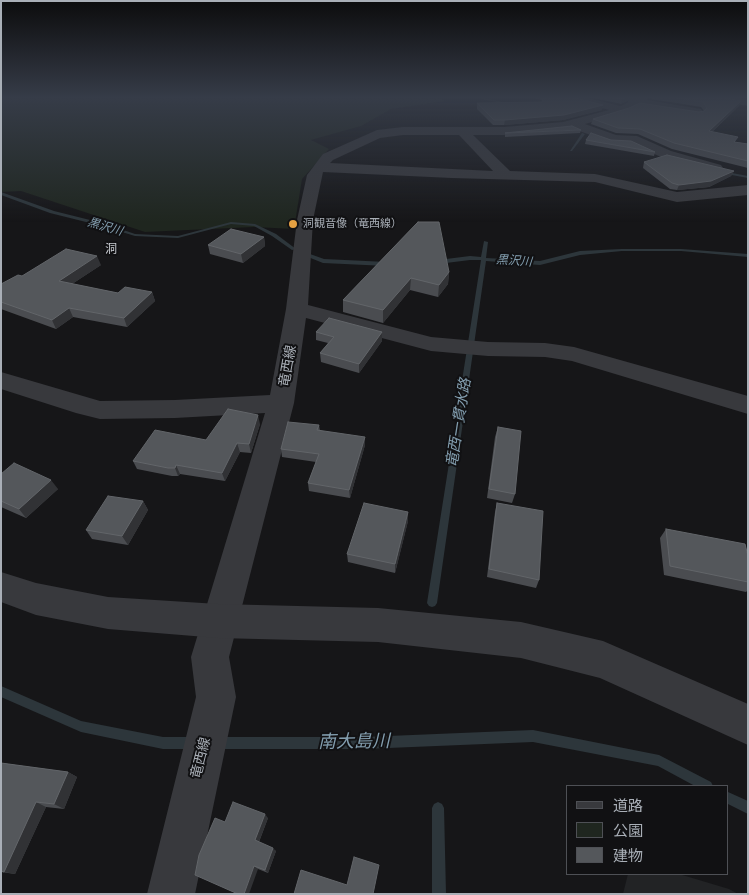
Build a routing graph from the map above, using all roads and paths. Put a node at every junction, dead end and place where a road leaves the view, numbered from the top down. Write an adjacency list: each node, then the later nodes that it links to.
1 (366, 139): 4 (street)
2 (470, 139): 6 (street)
3 (614, 139): 5 (street)
4 (319, 167): 6 (street); 8 (street, 竜西線)
5 (729, 171)
6 (505, 175): 7 (street)
7 (748, 190)
8 (297, 309): 10 (street, 竜西線); 11 (street)
9 (1, 380): 10 (street)
10 (281, 403): 13 (street, 竜西線)
11 (748, 405)
12 (1, 586): 13 (street)
13 (218, 621): 14 (street); 15 (street, 竜西線)
14 (748, 725)
15 (171, 894)

